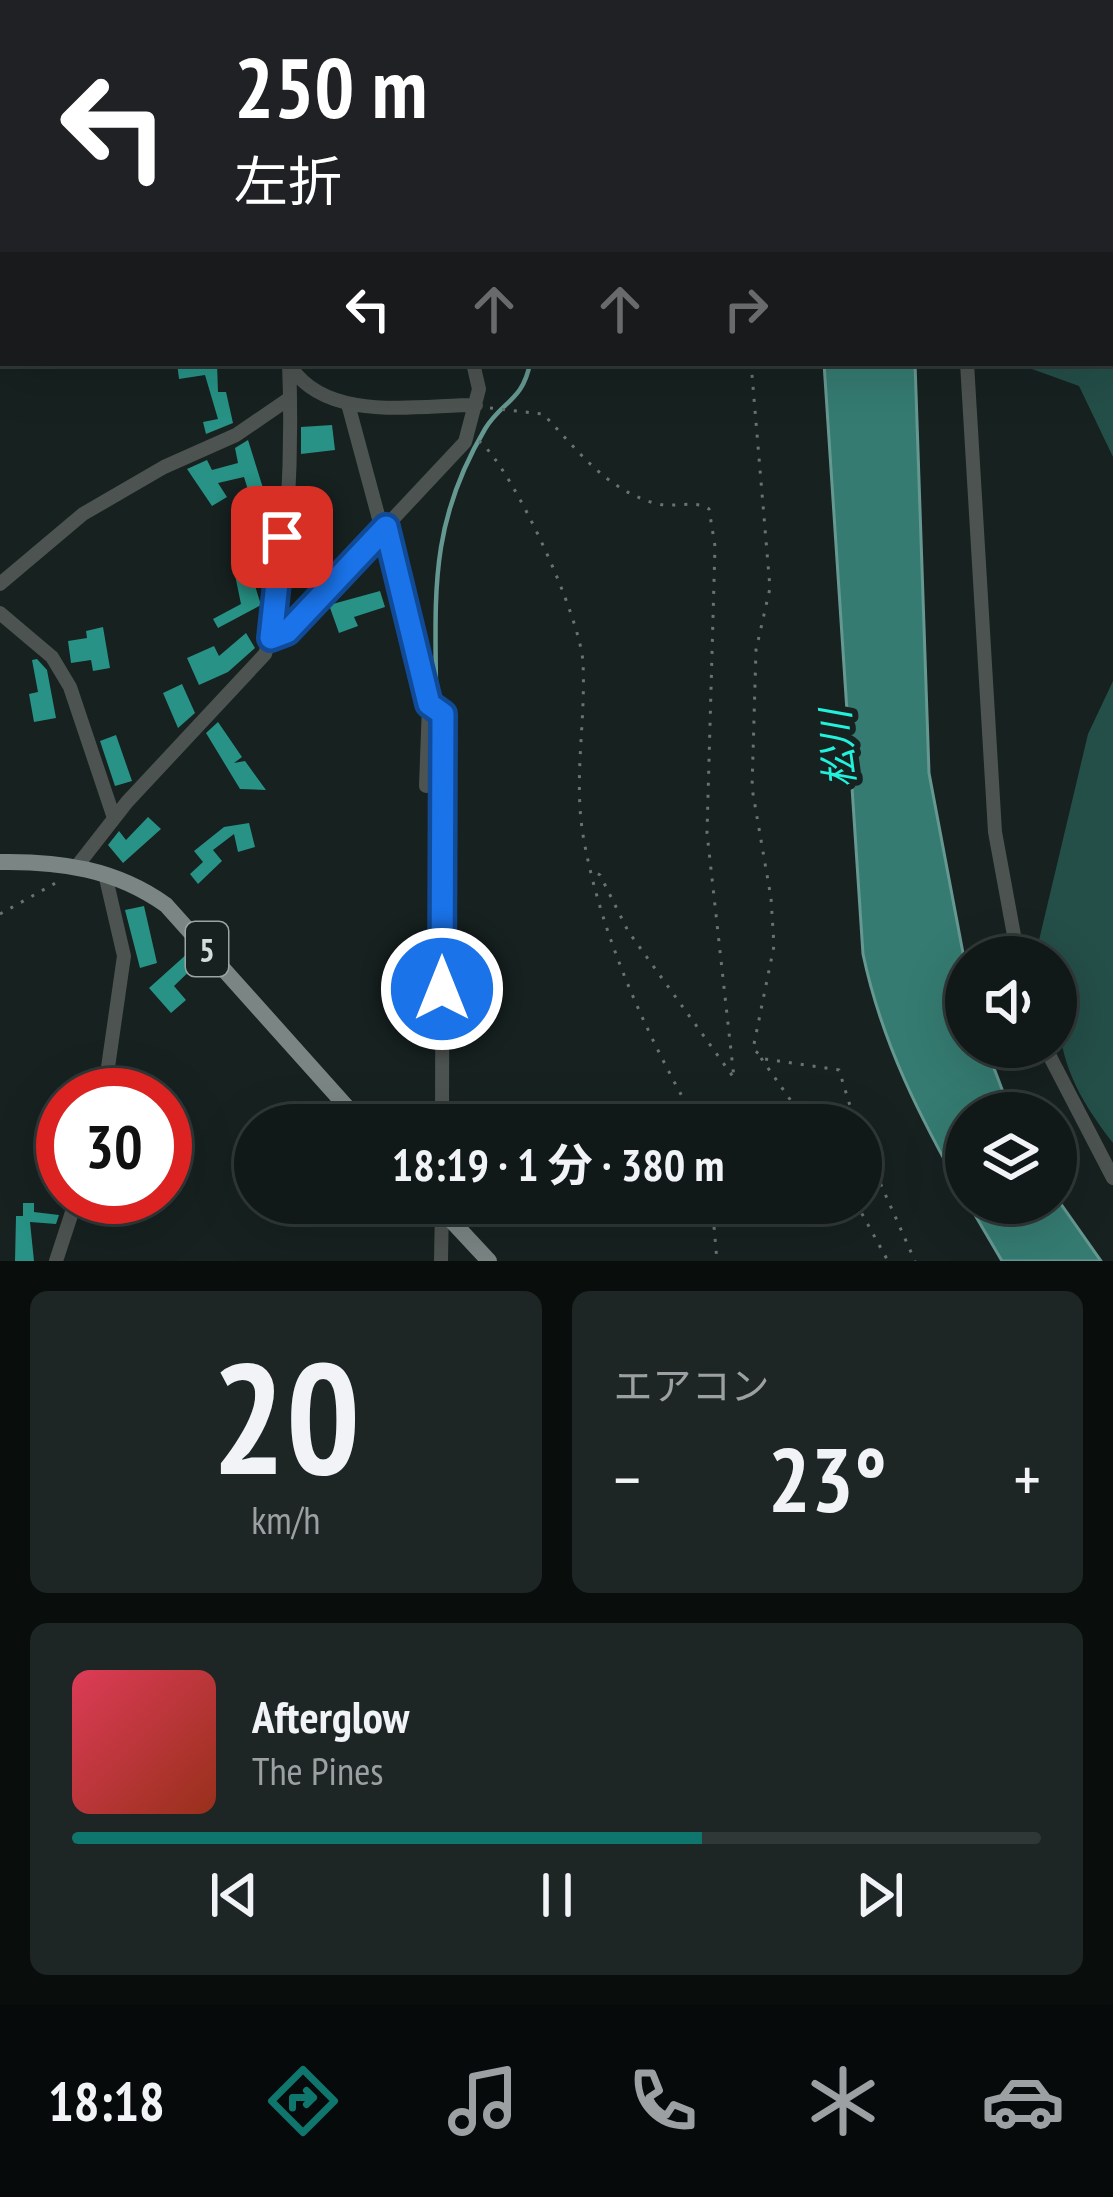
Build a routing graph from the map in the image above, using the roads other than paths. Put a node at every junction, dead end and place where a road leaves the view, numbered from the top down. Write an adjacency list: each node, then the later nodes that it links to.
1 (288, 366): 5 (street)
2 (290, 366): 6 (street)
3 (473, 366): 7 (street)
4 (967, 366): 18 (street)
5 (290, 398): 9 (street); 11 (street)
6 (348, 404): 7 (street); 8 (street)
7 (476, 405): 8 (street)
8 (386, 527): 11 (street); 12 (street)
9 (0, 584)
10 (0, 613): 14 (street)
11 (271, 638): 14 (street)
12 (429, 704): 13 (street); 22 (street)
13 (426, 786)
14 (114, 818): 16 (street)
15 (0, 862): 16 (main road, 5)
16 (70, 866): 17 (main road, 5)
17 (105, 874): 19 (street); 21 (main road, 5)
18 (1014, 936)
19 (108, 1068)
20 (1056, 1068): 23 (street)
21 (344, 1104)
22 (442, 1104)
23 (1113, 1178)
24 (68, 1224): 27 (street)
25 (440, 1224): 28 (street)
26 (457, 1224): 29 (main road)
27 (56, 1261)
28 (441, 1261)
29 (489, 1261)

